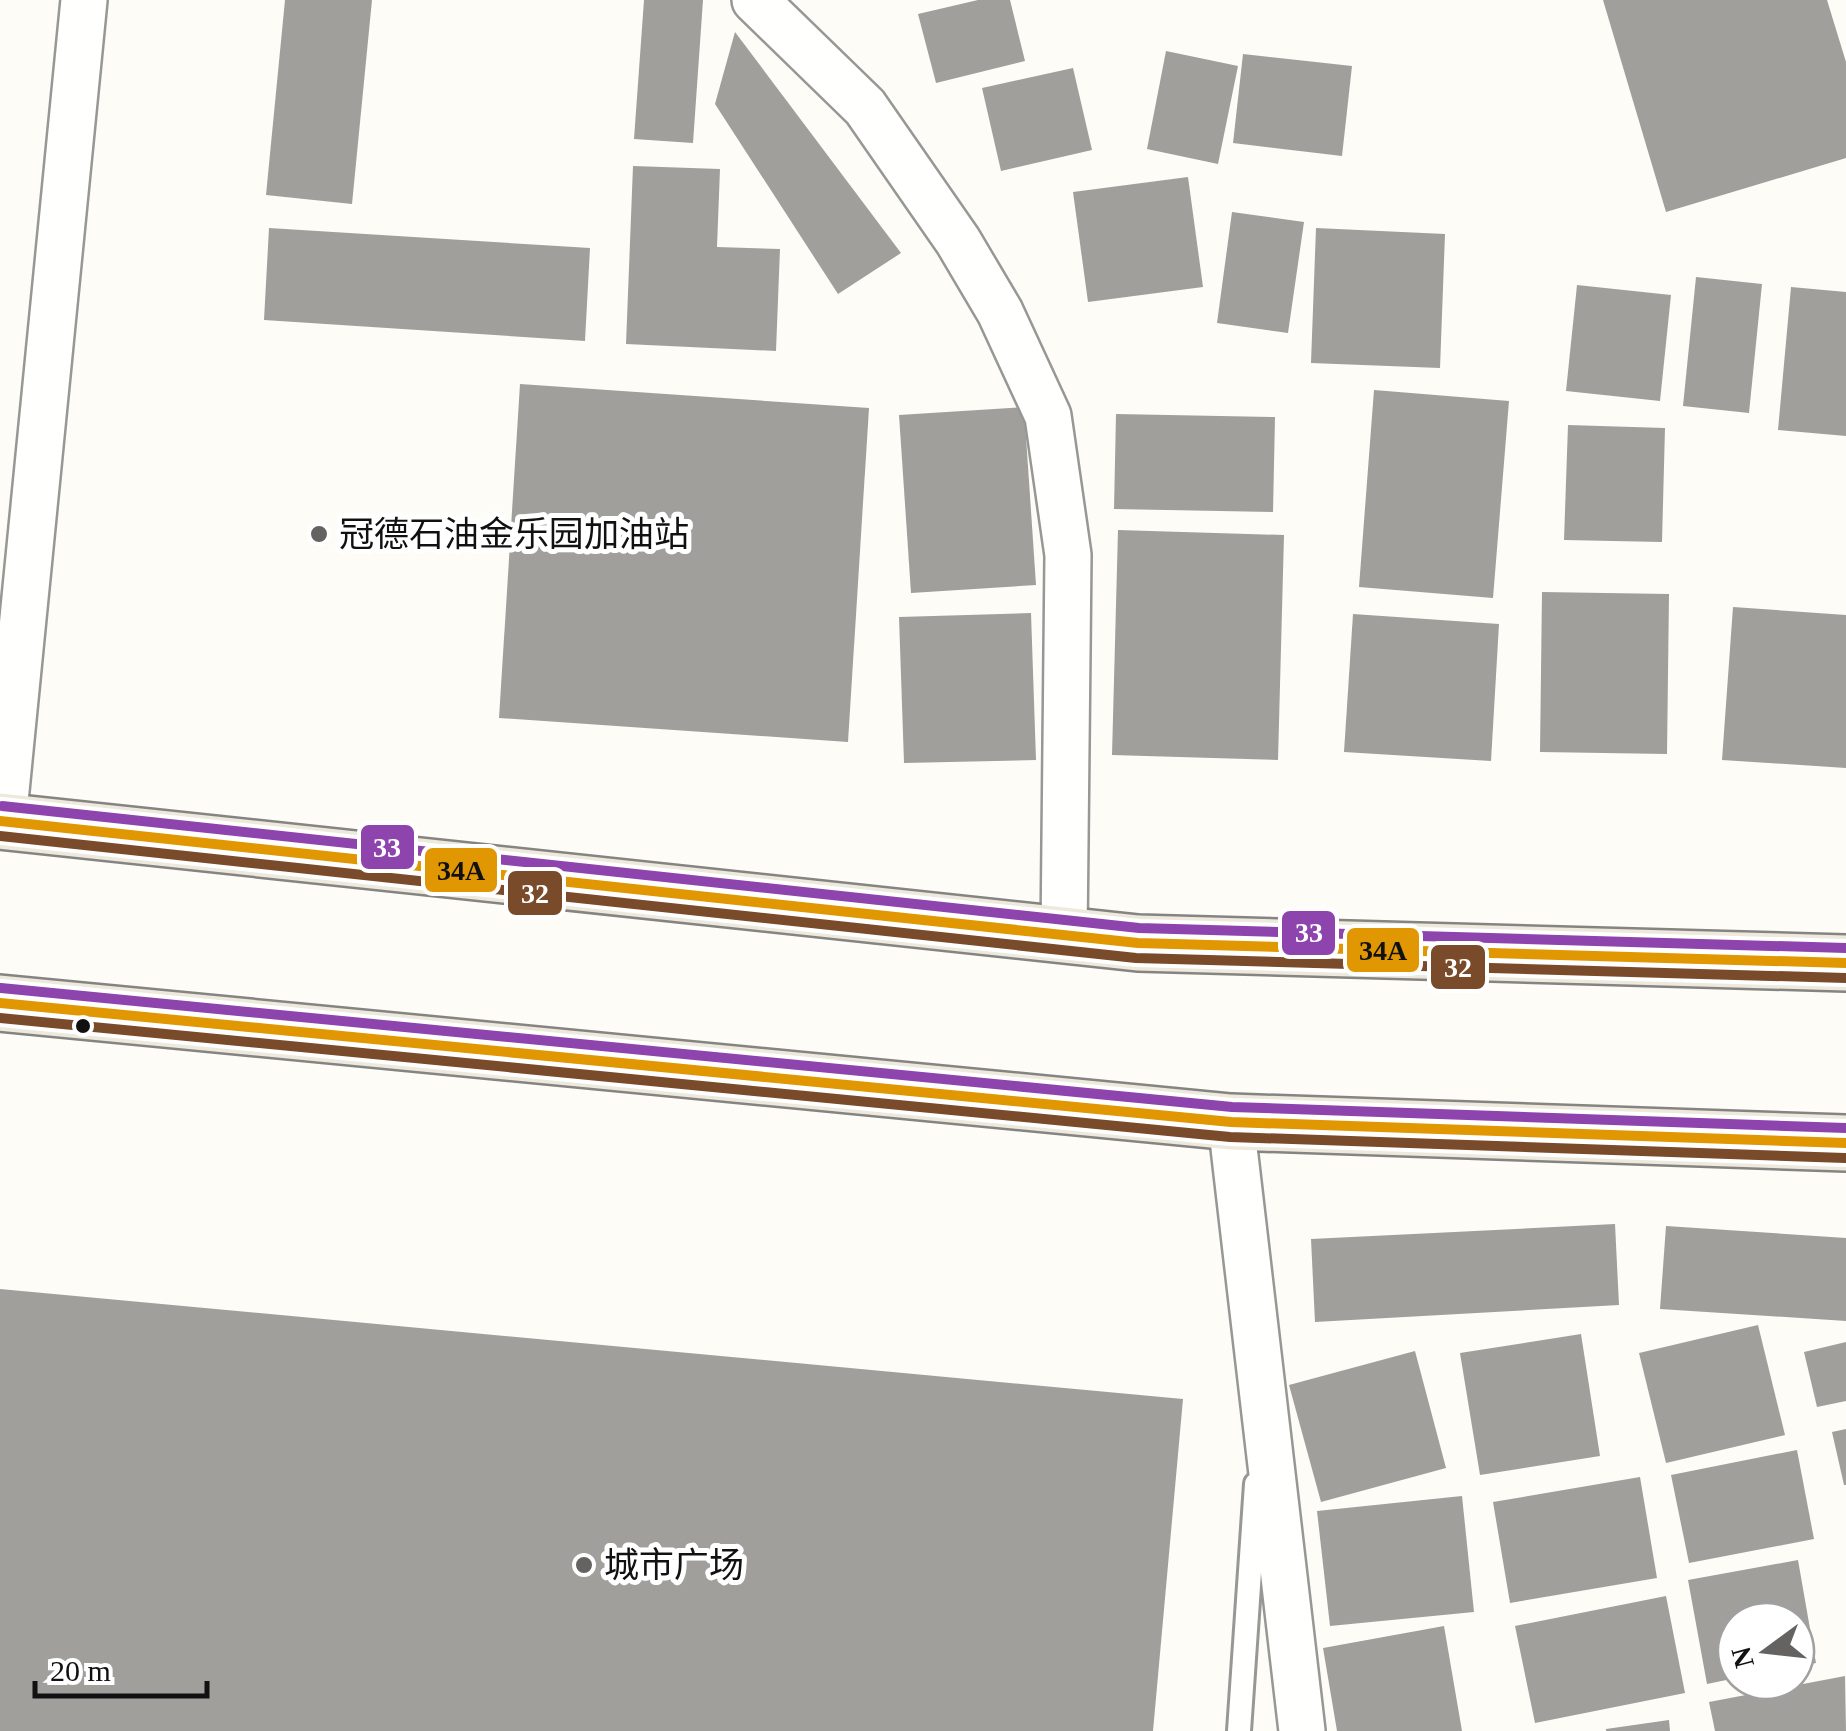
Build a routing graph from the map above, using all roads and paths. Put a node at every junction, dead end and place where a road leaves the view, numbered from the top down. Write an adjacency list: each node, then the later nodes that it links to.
1 (84, 0): 3 (street)
2 (755, 0): 4 (street)
3 (2, 821): 4 (main road)
4 (1064, 936): 5 (main road)
5 (1846, 963)
6 (0, 1003): 7 (main road)
7 (1231, 1122): 8 (main road); 9 (street)
8 (1846, 1143)
9 (1262, 1401): 10 (lane); 11 (street)
10 (1239, 1731)
11 (1302, 1731)

